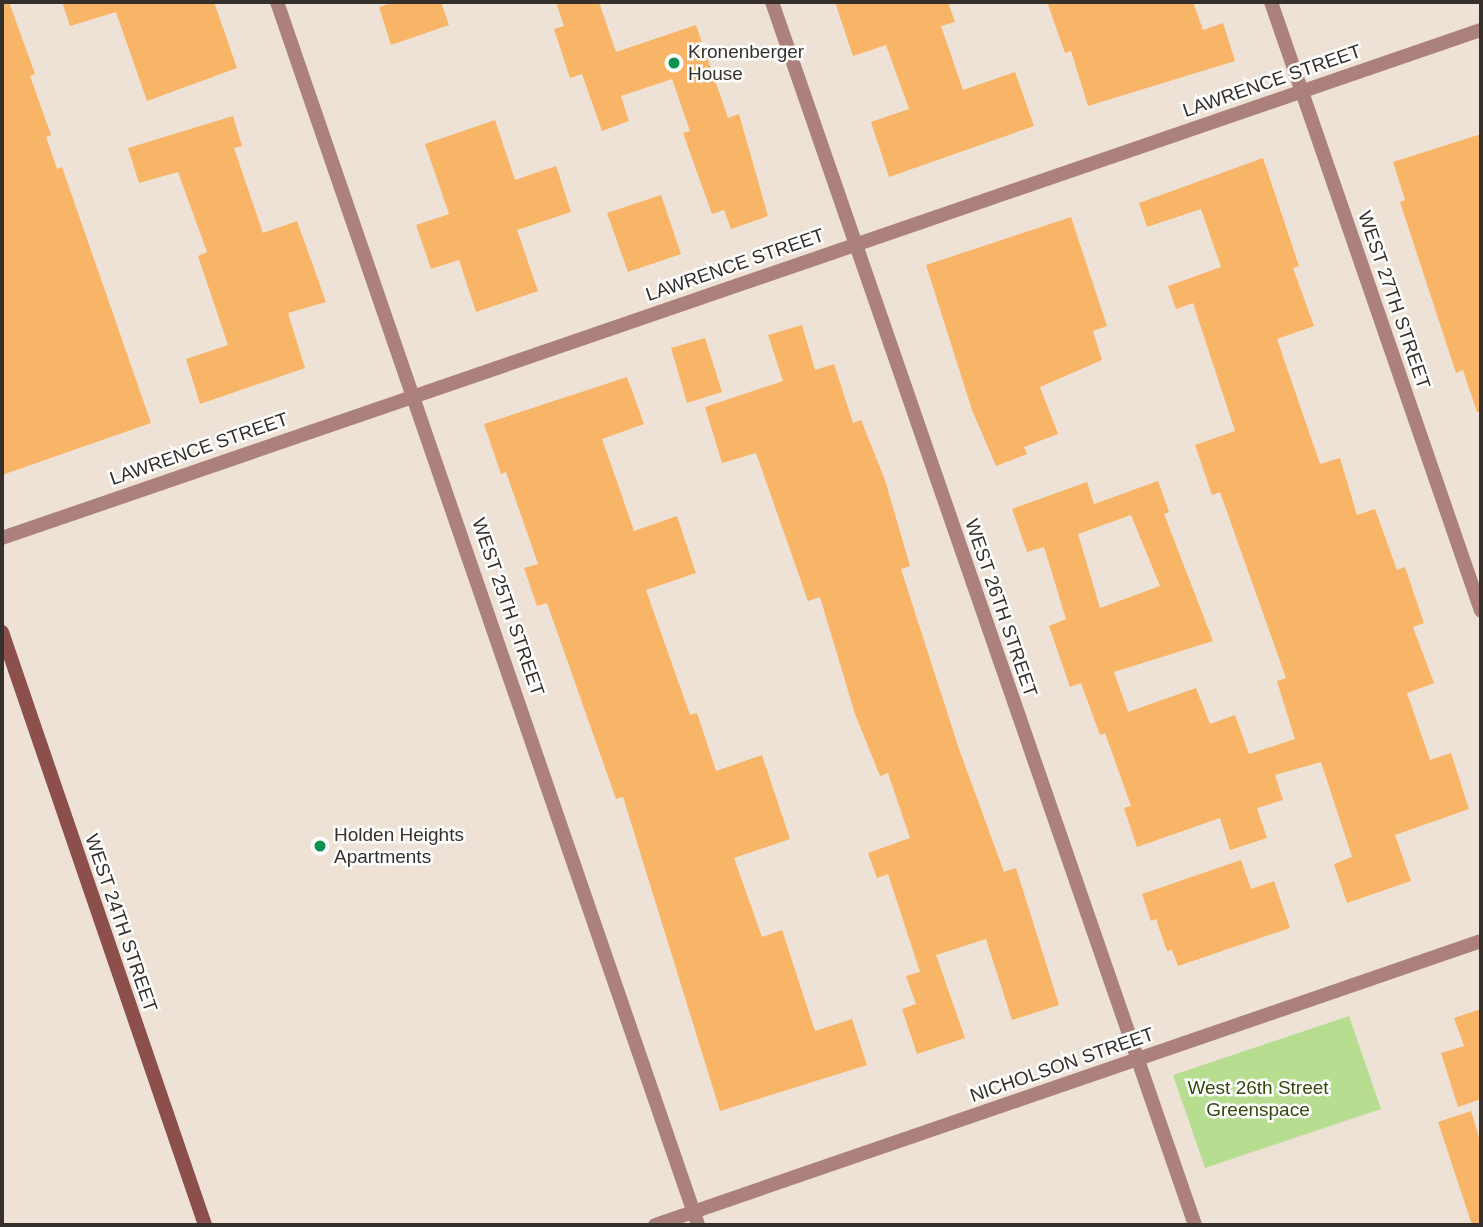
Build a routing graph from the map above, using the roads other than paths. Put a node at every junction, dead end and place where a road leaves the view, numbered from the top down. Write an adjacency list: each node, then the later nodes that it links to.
1 (277, 2): 7 (street, WEST 25TH STREET)
2 (772, 2): 6 (street, WEST 26TH STREET)
3 (1271, 2): 5 (street, WEST 27TH STREET)
4 (1481, 30): 5 (street, LAWRENCE STREET)
5 (1302, 91): 6 (street, LAWRENCE STREET); 9 (street, WEST 27TH STREET)
6 (856, 244): 7 (street, LAWRENCE STREET); 12 (street, WEST 26TH STREET)
7 (414, 395): 8 (street, LAWRENCE STREET); 13 (street, WEST 25TH STREET)
8 (2, 538)
9 (1481, 611)
10 (2, 632): 14 (street, WEST 24TH STREET)
11 (1481, 942): 12 (street, NICHOLSON STREET)
12 (1136, 1060): 13 (street, NICHOLSON STREET); 16 (street, WEST 26TH STREET)
13 (696, 1219): 15 (street, NICHOLSON STREET)
14 (205, 1225)
15 (655, 1225)
16 (1195, 1225)

